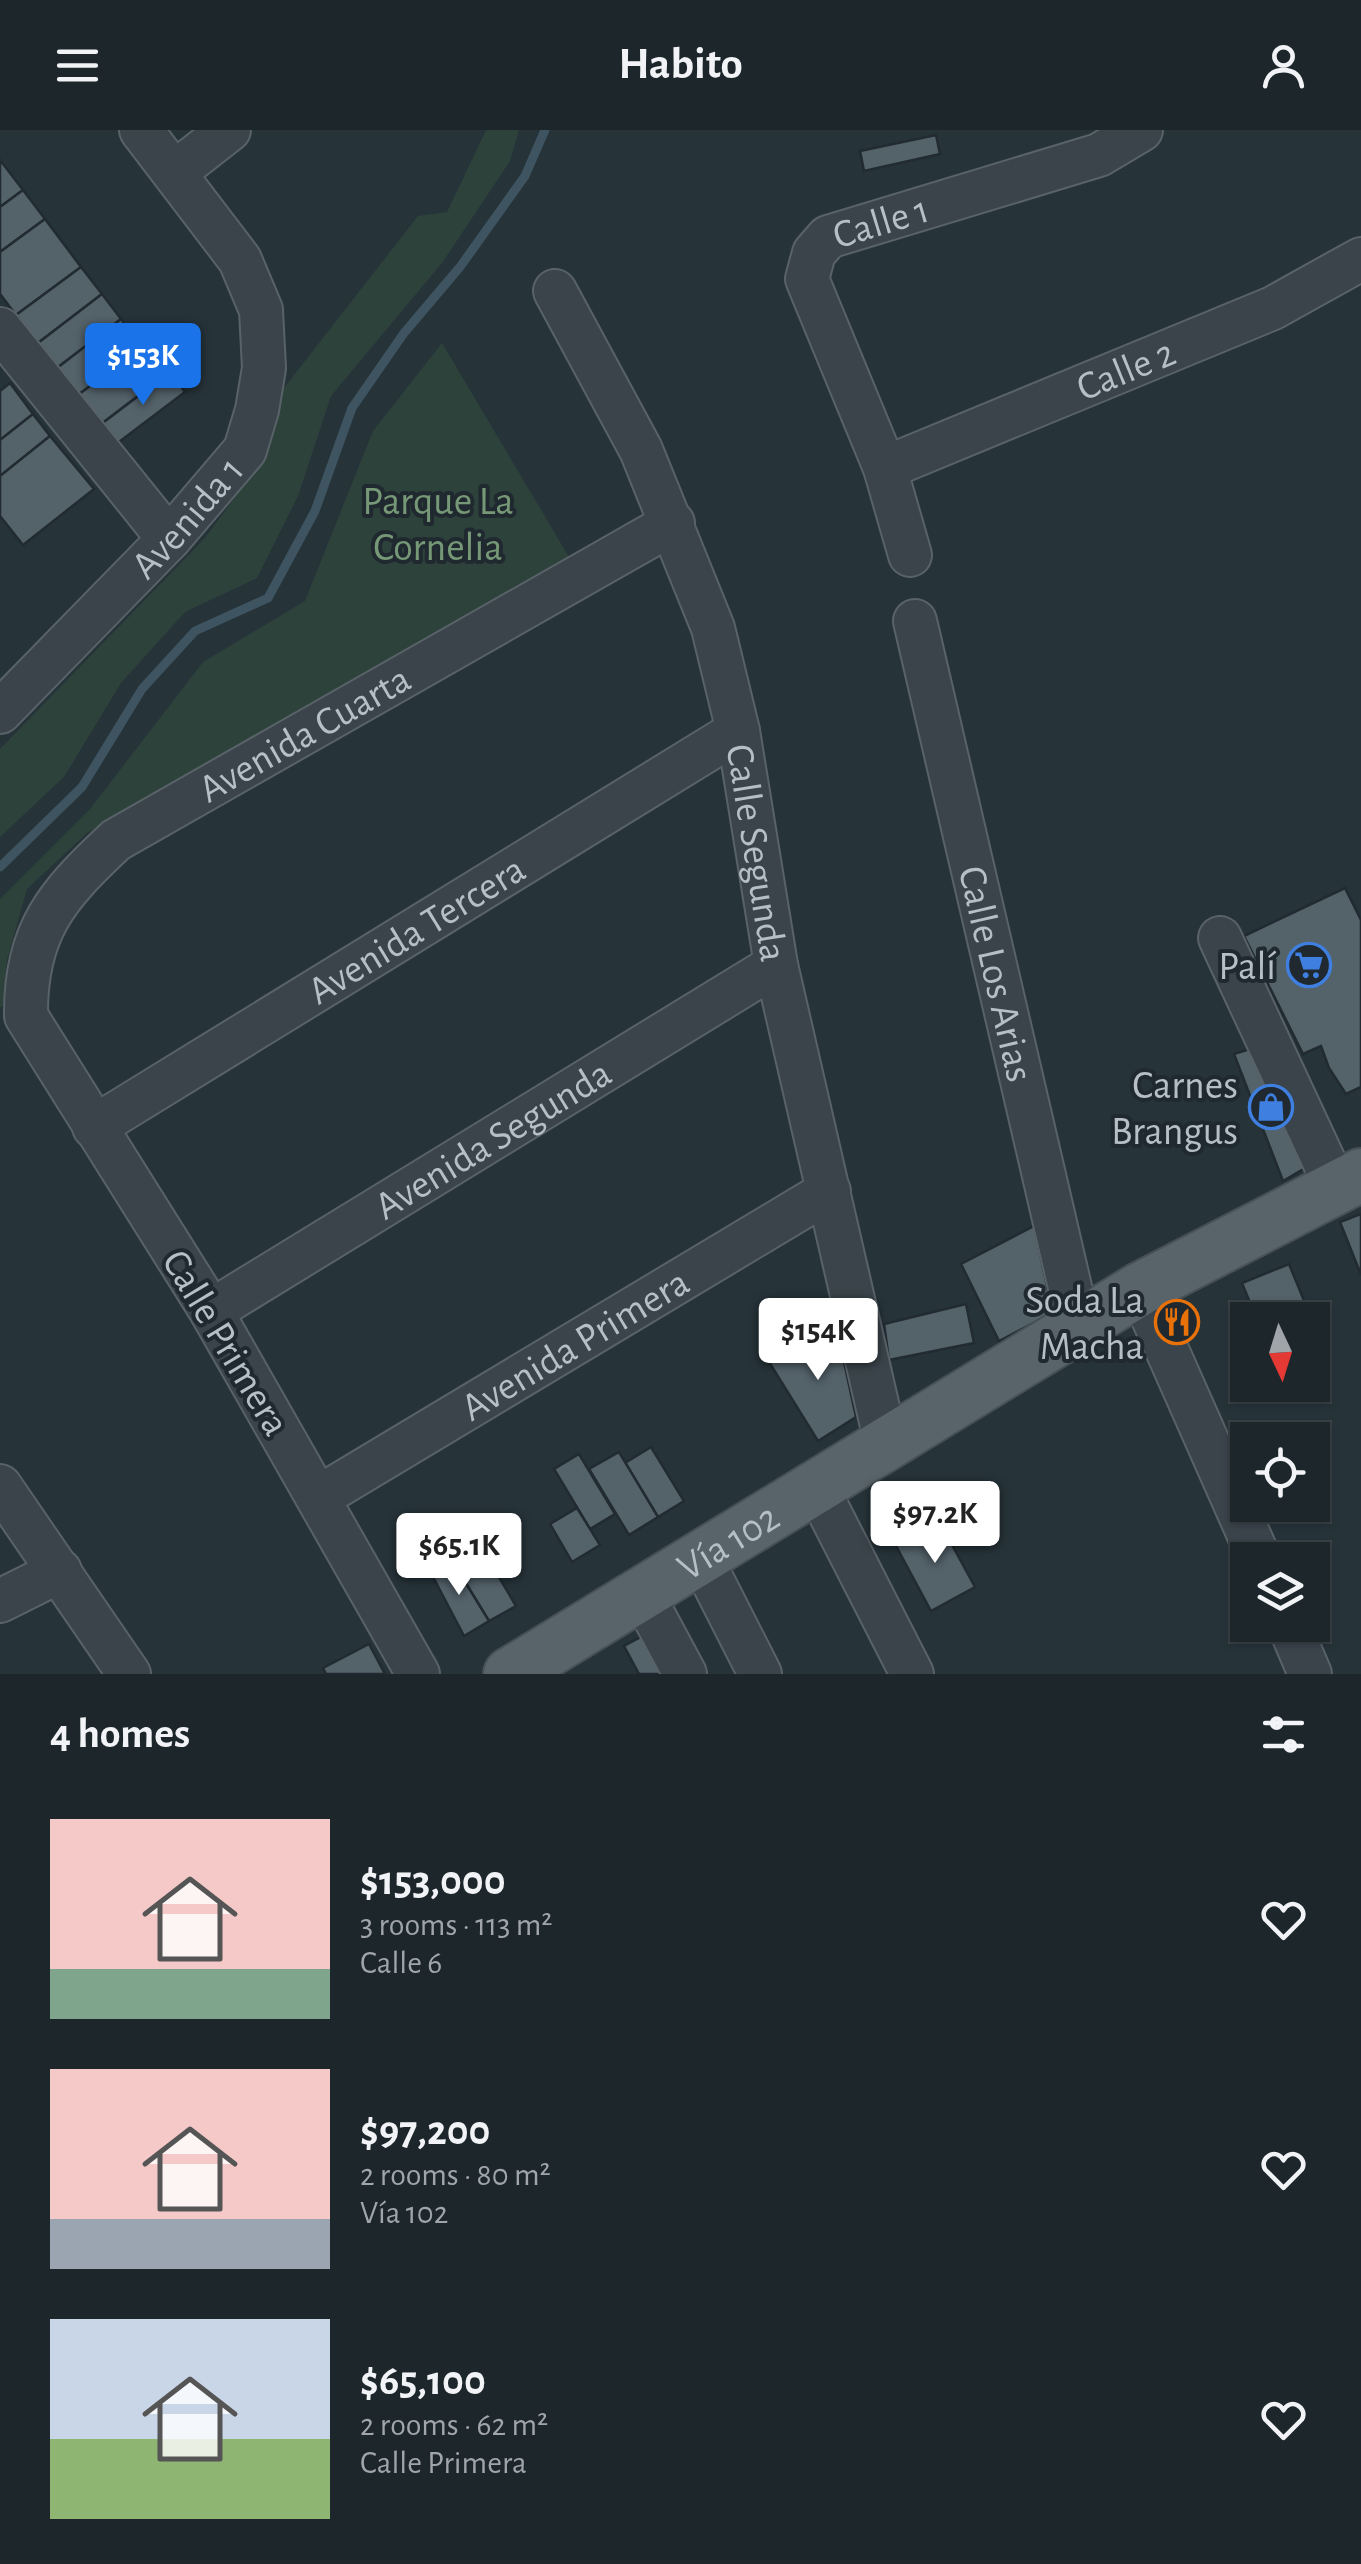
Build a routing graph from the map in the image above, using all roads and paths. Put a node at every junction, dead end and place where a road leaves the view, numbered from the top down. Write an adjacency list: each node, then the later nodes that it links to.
1 (142, 130): 4 (street, Avenida 1)
2 (229, 130): 4 (street)
3 (1141, 130): 8 (street, Calle 1)
4 (174, 173): 10 (street, Avenida 1)
5 (1361, 259): 8 (street, Calle 2)
6 (554, 291): 9 (street, Calle Segunda)
7 (0, 330): 10 (street)
8 (885, 468): 11 (street, Calle 1)
9 (673, 523): 14 (street, Calle Segunda); 17 (street, Avenida Cuarta)
10 (170, 539): 13 (street, Avenida 1)
11 (910, 555)
12 (915, 621): 23 (street, Calle Los Arias)
13 (3, 702)
14 (738, 731): 16 (street, Calle Segunda); 18 (street, Avenida Tercera)
15 (1220, 938): 19 (street)
16 (776, 965): 20 (street, Calle Segunda); 22 (street, Avenida Segunda)
17 (26, 1016): 18 (street, Calle Primera)
18 (94, 1127): 22 (street, Calle Primera)
19 (1348, 1181): 21 (main road, Vía 102)
20 (829, 1191): 24 (street, Calle Segunda); 27 (street, Avenida Primera)
21 (1140, 1289): 23 (main road, Vía 102); 28 (street)
22 (211, 1311): 27 (street, Calle Primera)
23 (1079, 1326): 24 (main road, Vía 102)
24 (886, 1443): 26 (main road, Vía 102)
25 (0, 1486): 30 (street)
26 (816, 1488): 29 (main road, Vía 102); 39 (street)
27 (319, 1497): 36 (street, Calle Primera)
28 (1252, 1542)
29 (701, 1558): 31 (main road, Vía 102); 38 (street)
30 (60, 1571): 32 (street); 35 (street)
31 (642, 1594): 34 (main road, Vía 102); 37 (street)
32 (0, 1601)
33 (1296, 1642): 40 (street)
34 (526, 1670)
35 (129, 1674)
36 (418, 1674)
37 (686, 1674)
38 (760, 1674)
39 (912, 1674)
40 (1310, 1674)

